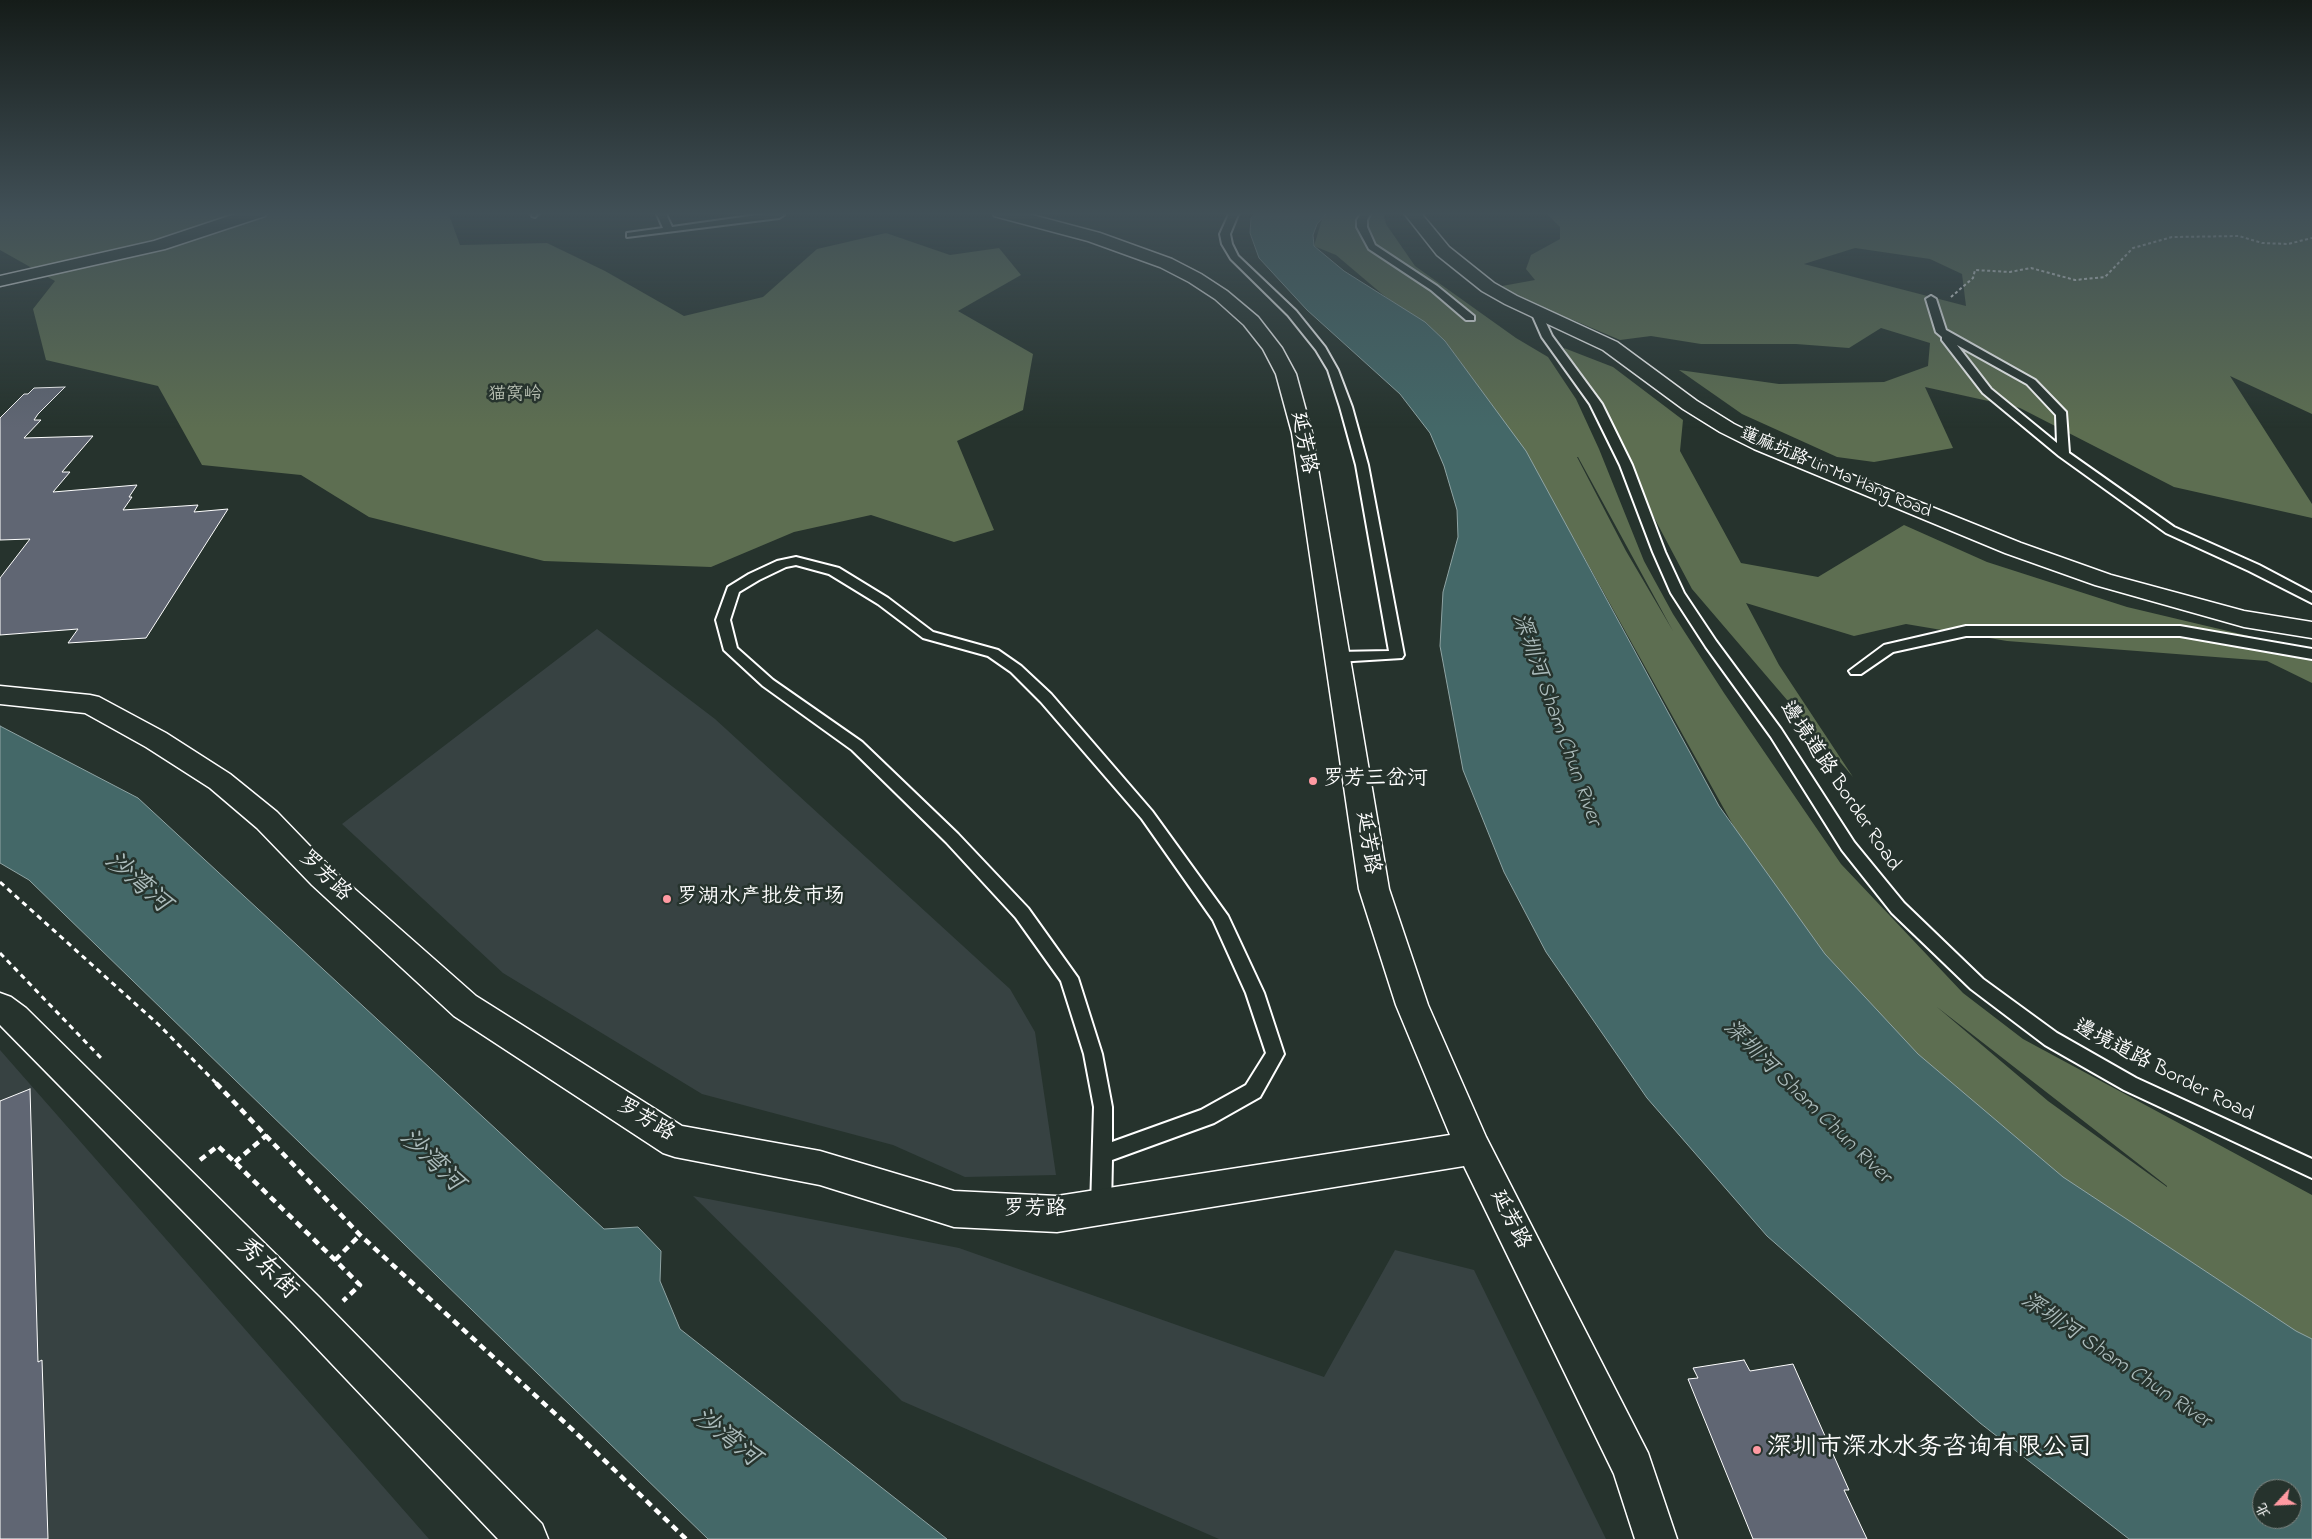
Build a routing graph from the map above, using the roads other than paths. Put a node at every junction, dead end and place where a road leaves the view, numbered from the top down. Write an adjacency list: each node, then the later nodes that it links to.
1 (1204, 284): 13 (main road, 延芳路)
2 (1262, 284): 13 (lane)
3 (1428, 284): 7 (lane)
4 (1485, 284): 6 (main road, 蓮麻坑路 Lin Ma Hang Road)
5 (1932, 299): 8 (lane)
6 (1536, 312): 11 (main road, 蓮麻坑路 Lin Ma Hang Road); 19 (lane, 邊境道路 Border Road)
7 (1470, 318)
8 (1941, 332): 9 (lane); 9 (lane)
9 (2063, 454): 10 (lane)
10 (2312, 599)
11 (2312, 630)
12 (2312, 654): 14 (lane)
13 (1337, 657): 17 (main road, 延芳路)
14 (1856, 671)
15 (0, 695): 20 (main road, 罗芳路)
16 (0, 1006): 21 (main road, 秀东街)
17 (1473, 1148): 20 (main road, 罗芳路); 22 (main road, 延芳路)
18 (1102, 1154): 18 (lane); 20 (lane)
19 (2312, 1169)
20 (1101, 1208)
21 (527, 1539)
22 (1656, 1539)

